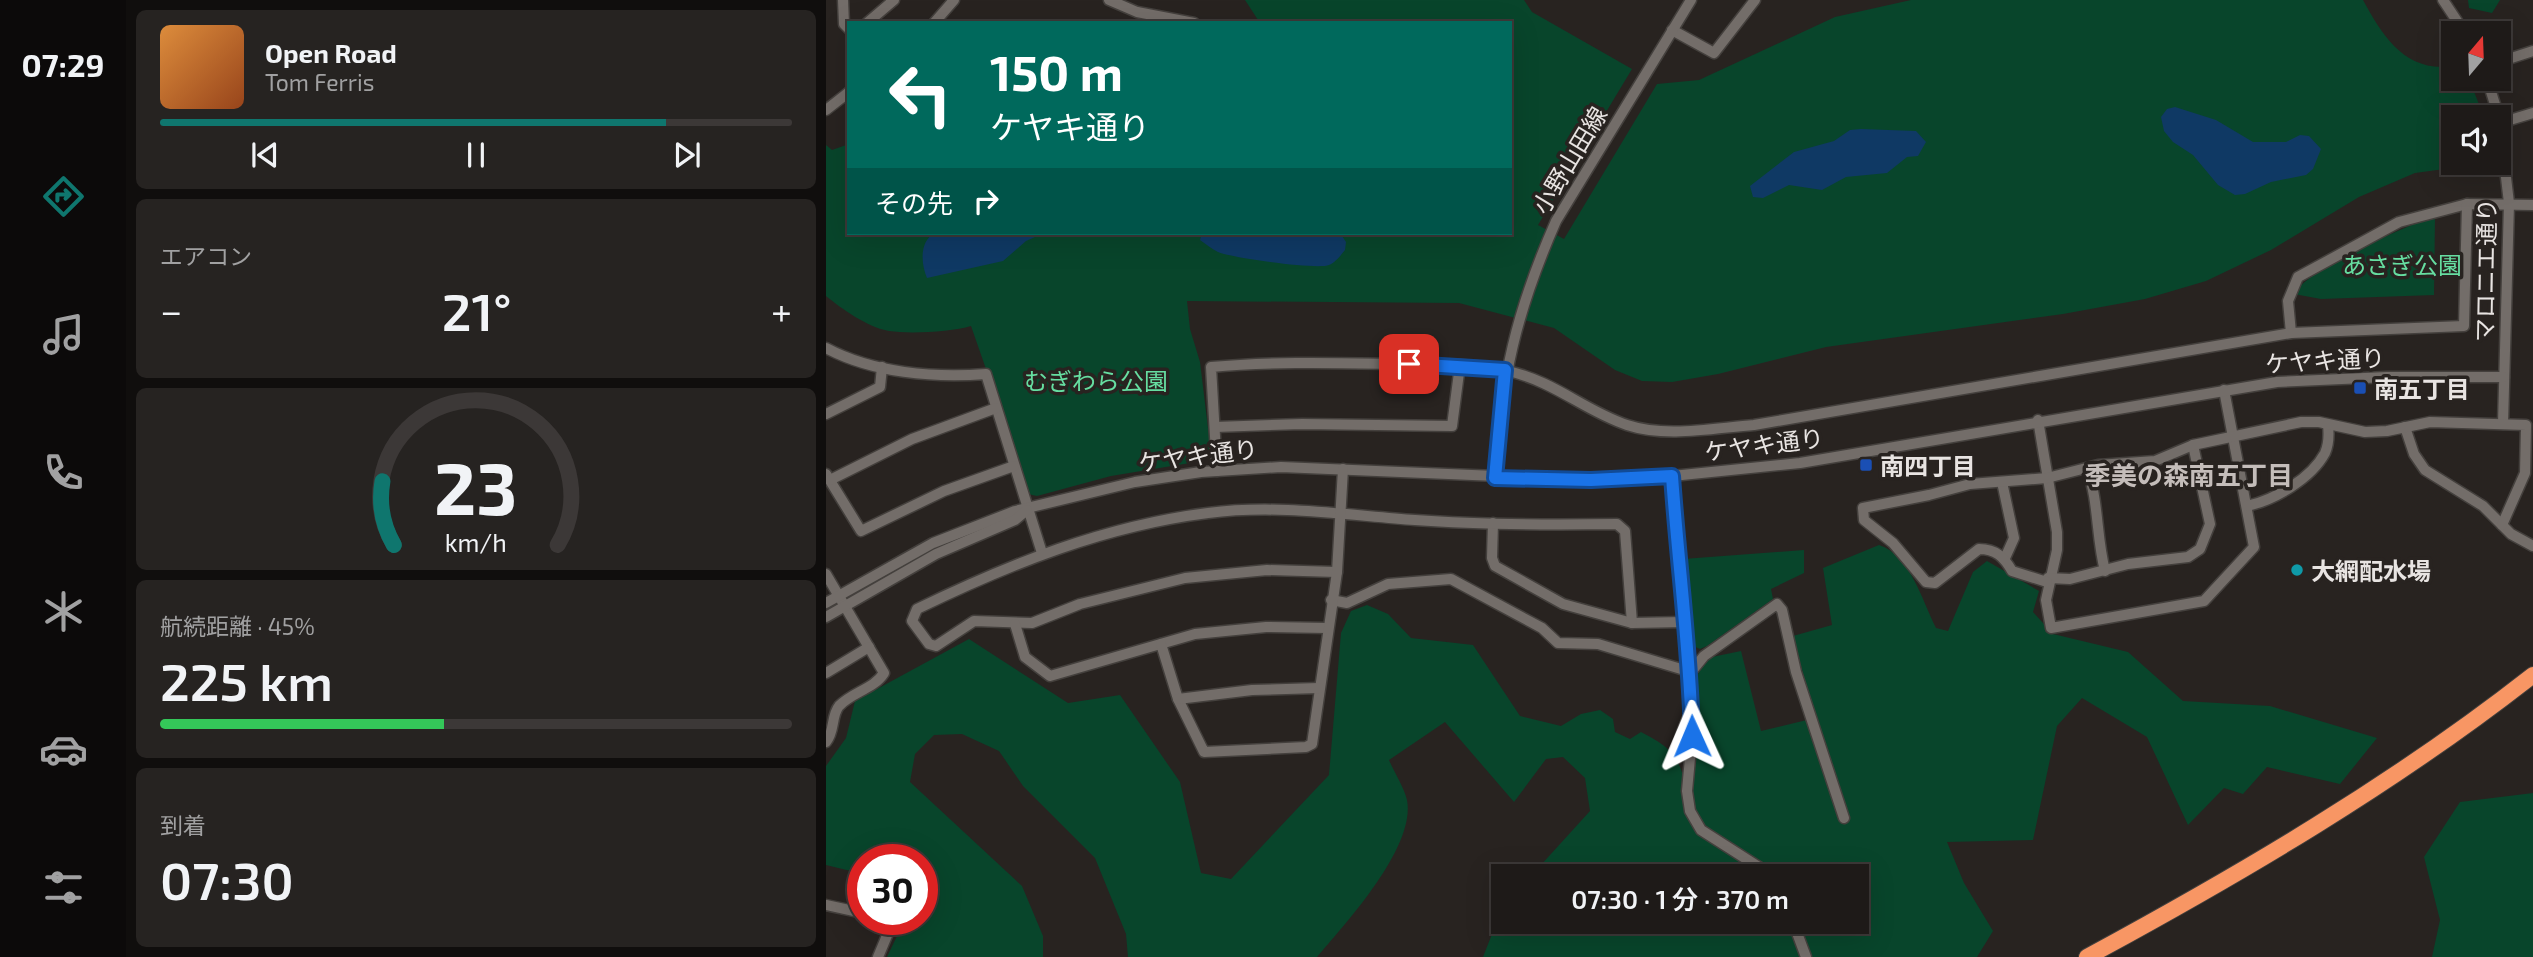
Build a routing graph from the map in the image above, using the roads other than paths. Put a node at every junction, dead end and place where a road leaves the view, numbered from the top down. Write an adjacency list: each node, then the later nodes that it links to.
1 (844, 0): 12 (street)
2 (894, 0): 8 (street)
3 (954, 0): 9 (street)
4 (1109, 0): 10 (street)
5 (1691, 0): 13 (street, 小野山田線)
6 (1755, 0): 13 (street)
7 (2443, 0): 11 (street)
8 (869, 21)
9 (936, 21)
10 (1184, 21)
11 (2457, 21)
12 (847, 27)
13 (1672, 30): 28 (street, 小野山田線)
14 (2533, 51): 15 (street)
15 (2511, 58)
16 (847, 94): 17 (street)
17 (826, 110)
18 (2533, 113): 19 (street)
19 (2511, 117)
20 (2506, 175): 21 (street, マロニエ通り)
21 (2509, 203): 22 (street); 23 (street); 29 (street, マロニエ通り)
22 (2467, 204): 24 (street); 24 (street)
23 (2533, 205)
24 (2291, 333): 28 (street)
25 (826, 348): 27 (street)
26 (1460, 365): 28 (street); 36 (street); 36 (street)
27 (882, 367): 31 (street); 32 (street)
28 (1505, 370): 46 (street, 小野山田線)
29 (2504, 377): 30 (street, ケヤキ通り); 34 (street, マロニエ通り)
30 (2224, 390): 33 (street, ケヤキ通り); 38 (street)
31 (996, 408): 40 (street); 45 (street)
32 (826, 414)
33 (2038, 420): 44 (street, ケヤキ通り); 47 (street)
34 (2503, 424): 37 (street); 53 (street)
35 (2329, 425): 37 (street); 38 (street); 49 (street)
36 (1214, 427): 43 (street)
37 (2405, 427): 53 (street)
38 (2234, 438): 39 (street); 49 (street)
39 (2193, 446): 41 (street); 57 (street)
40 (1014, 466): 45 (street); 50 (street)
41 (2087, 468): 47 (street); 57 (street)
42 (1343, 469): 43 (street, ケヤキ通り); 46 (street, ケヤキ通り); 51 (street)
43 (1217, 471): 50 (street, ケヤキ通り)
44 (1672, 476): 46 (street, ケヤキ通り); 65 (street)
45 (828, 477)
46 (1495, 478)
47 (2048, 478): 48 (street); 60 (street)
48 (2002, 482): 56 (street); 56 (street)
49 (2247, 506): 60 (street)
50 (1027, 510): 55 (street); 61 (street, ケヤキ通り)
51 (1341, 514): 52 (street); 55 (street); 58 (street)
52 (1493, 523): 66 (street); 66 (street)
53 (2502, 525): 54 (street)
54 (2533, 546)
55 (1042, 553): 67 (street)
56 (2005, 558): 60 (street)
57 (2105, 571): 60 (street)
58 (1337, 572): 62 (street); 67 (street)
59 (826, 574): 61 (street)
60 (2048, 580)
61 (842, 600): 63 (street); 64 (street); 70 (street)
62 (1331, 600): 68 (street); 71 (street)
63 (826, 603)
64 (826, 617)
65 (1683, 621): 66 (street); 71 (street)
66 (1632, 623)
67 (1015, 624): 69 (street)
68 (1326, 628): 69 (street); 74 (street)
69 (1161, 644): 75 (street)
70 (869, 647): 72 (street); 76 (street)
71 (1691, 672): 77 (street); 78 (street)
72 (826, 673)
73 (2533, 675): 85 (highway)
74 (1320, 688): 75 (street); 75 (street)
75 (1178, 699)
76 (826, 742)
77 (1844, 818)
78 (1750, 864)
79 (826, 905): 80 (street)
80 (847, 910)
81 (1797, 934): 84 (street)
82 (887, 935): 83 (street)
83 (877, 957)
84 (1806, 957)
85 (2087, 957)

